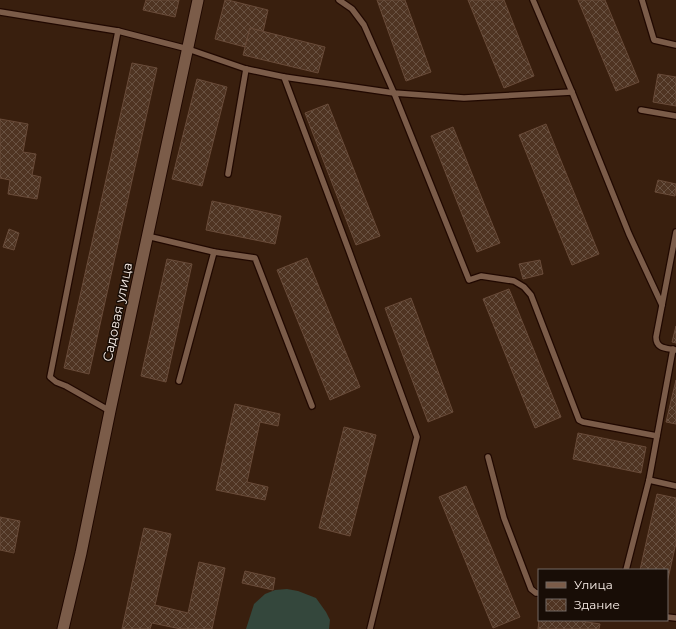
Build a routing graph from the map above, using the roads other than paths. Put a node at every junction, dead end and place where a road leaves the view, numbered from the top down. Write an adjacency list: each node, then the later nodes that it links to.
1 (198, 0): 8 (street, Садовая улица)
2 (339, 0): 12 (lane)
3 (533, 0): 11 (lane)
4 (642, 0): 7 (lane)
5 (0, 12): 6 (lane)
6 (118, 31): 8 (lane); 23 (lane)
7 (676, 45)
8 (188, 49): 9 (lane); 17 (street, Садовая улица)
9 (246, 69): 10 (lane); 15 (lane)
10 (284, 77): 12 (lane); 31 (lane)
11 (572, 92): 12 (lane); 19 (lane)
12 (394, 93): 24 (lane)
13 (641, 110): 14 (lane)
14 (676, 116)
15 (228, 174)
16 (676, 232): 19 (lane)
17 (147, 236): 18 (lane); 23 (street, Садовая улица)
18 (214, 252): 21 (lane); 22 (lane)
19 (662, 305): 20 (lane)
20 (675, 350): 24 (lane)
21 (179, 381)
22 (312, 406)
23 (110, 411): 30 (street, Садовая улица)
24 (657, 436): 26 (lane)
25 (488, 456): 29 (lane)
26 (649, 480): 27 (lane); 28 (lane)
27 (676, 486)
28 (626, 569)
29 (538, 593)
30 (63, 629)
31 (370, 629)

